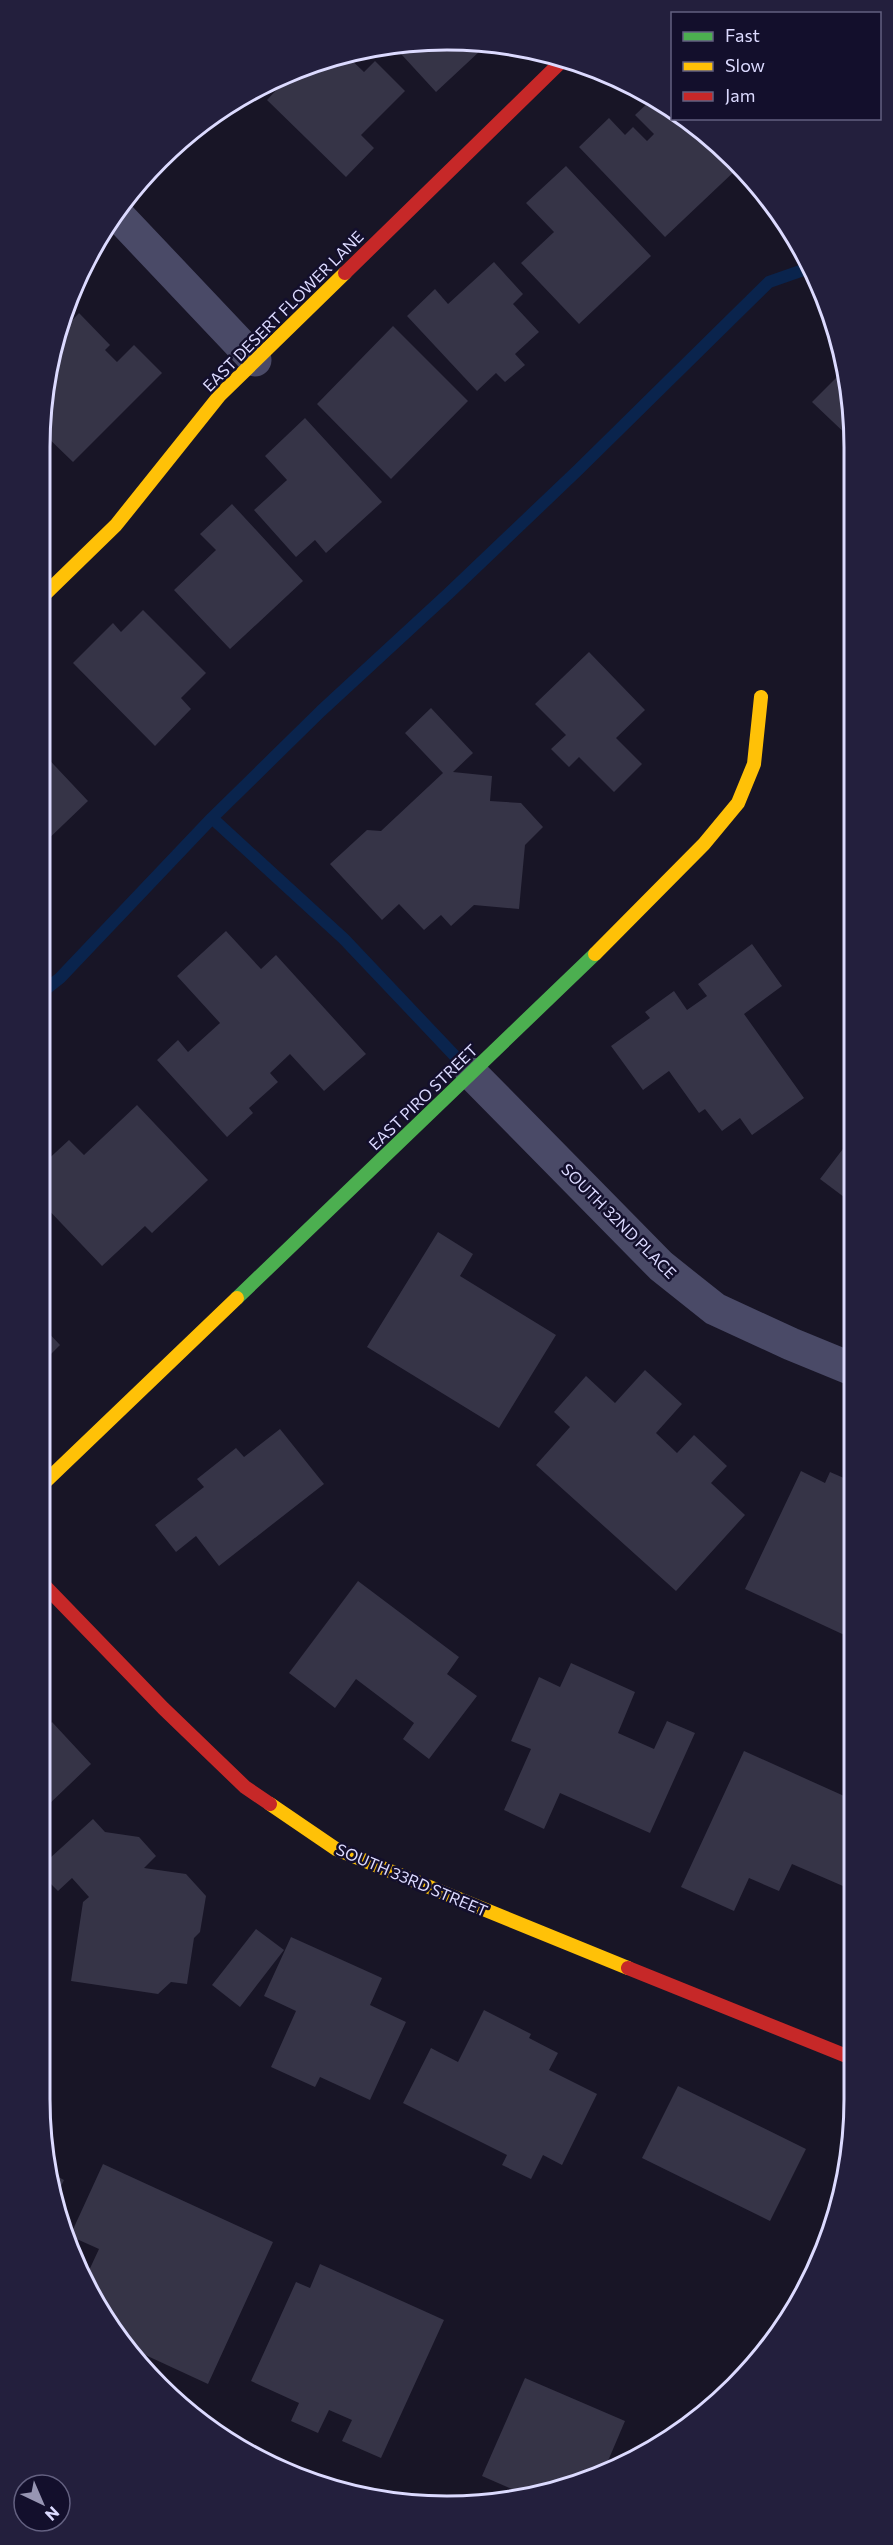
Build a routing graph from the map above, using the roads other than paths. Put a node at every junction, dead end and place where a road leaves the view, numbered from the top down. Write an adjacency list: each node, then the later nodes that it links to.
1 (557, 66): 3 (street, EAST DESERT FLOWER LANE)
2 (121, 219): 3 (street)
3 (255, 360): 4 (street, EAST DESERT FLOWER LANE)
4 (50, 589)
5 (760, 697): 6 (street, EAST PIRO STREET)
6 (472, 1074): 7 (street, SOUTH 32ND PLACE); 8 (street, EAST PIRO STREET)
7 (844, 1366)
8 (50, 1477)
9 (50, 1591): 10 (street, SOUTH 33RD STREET)
10 (844, 2055)

